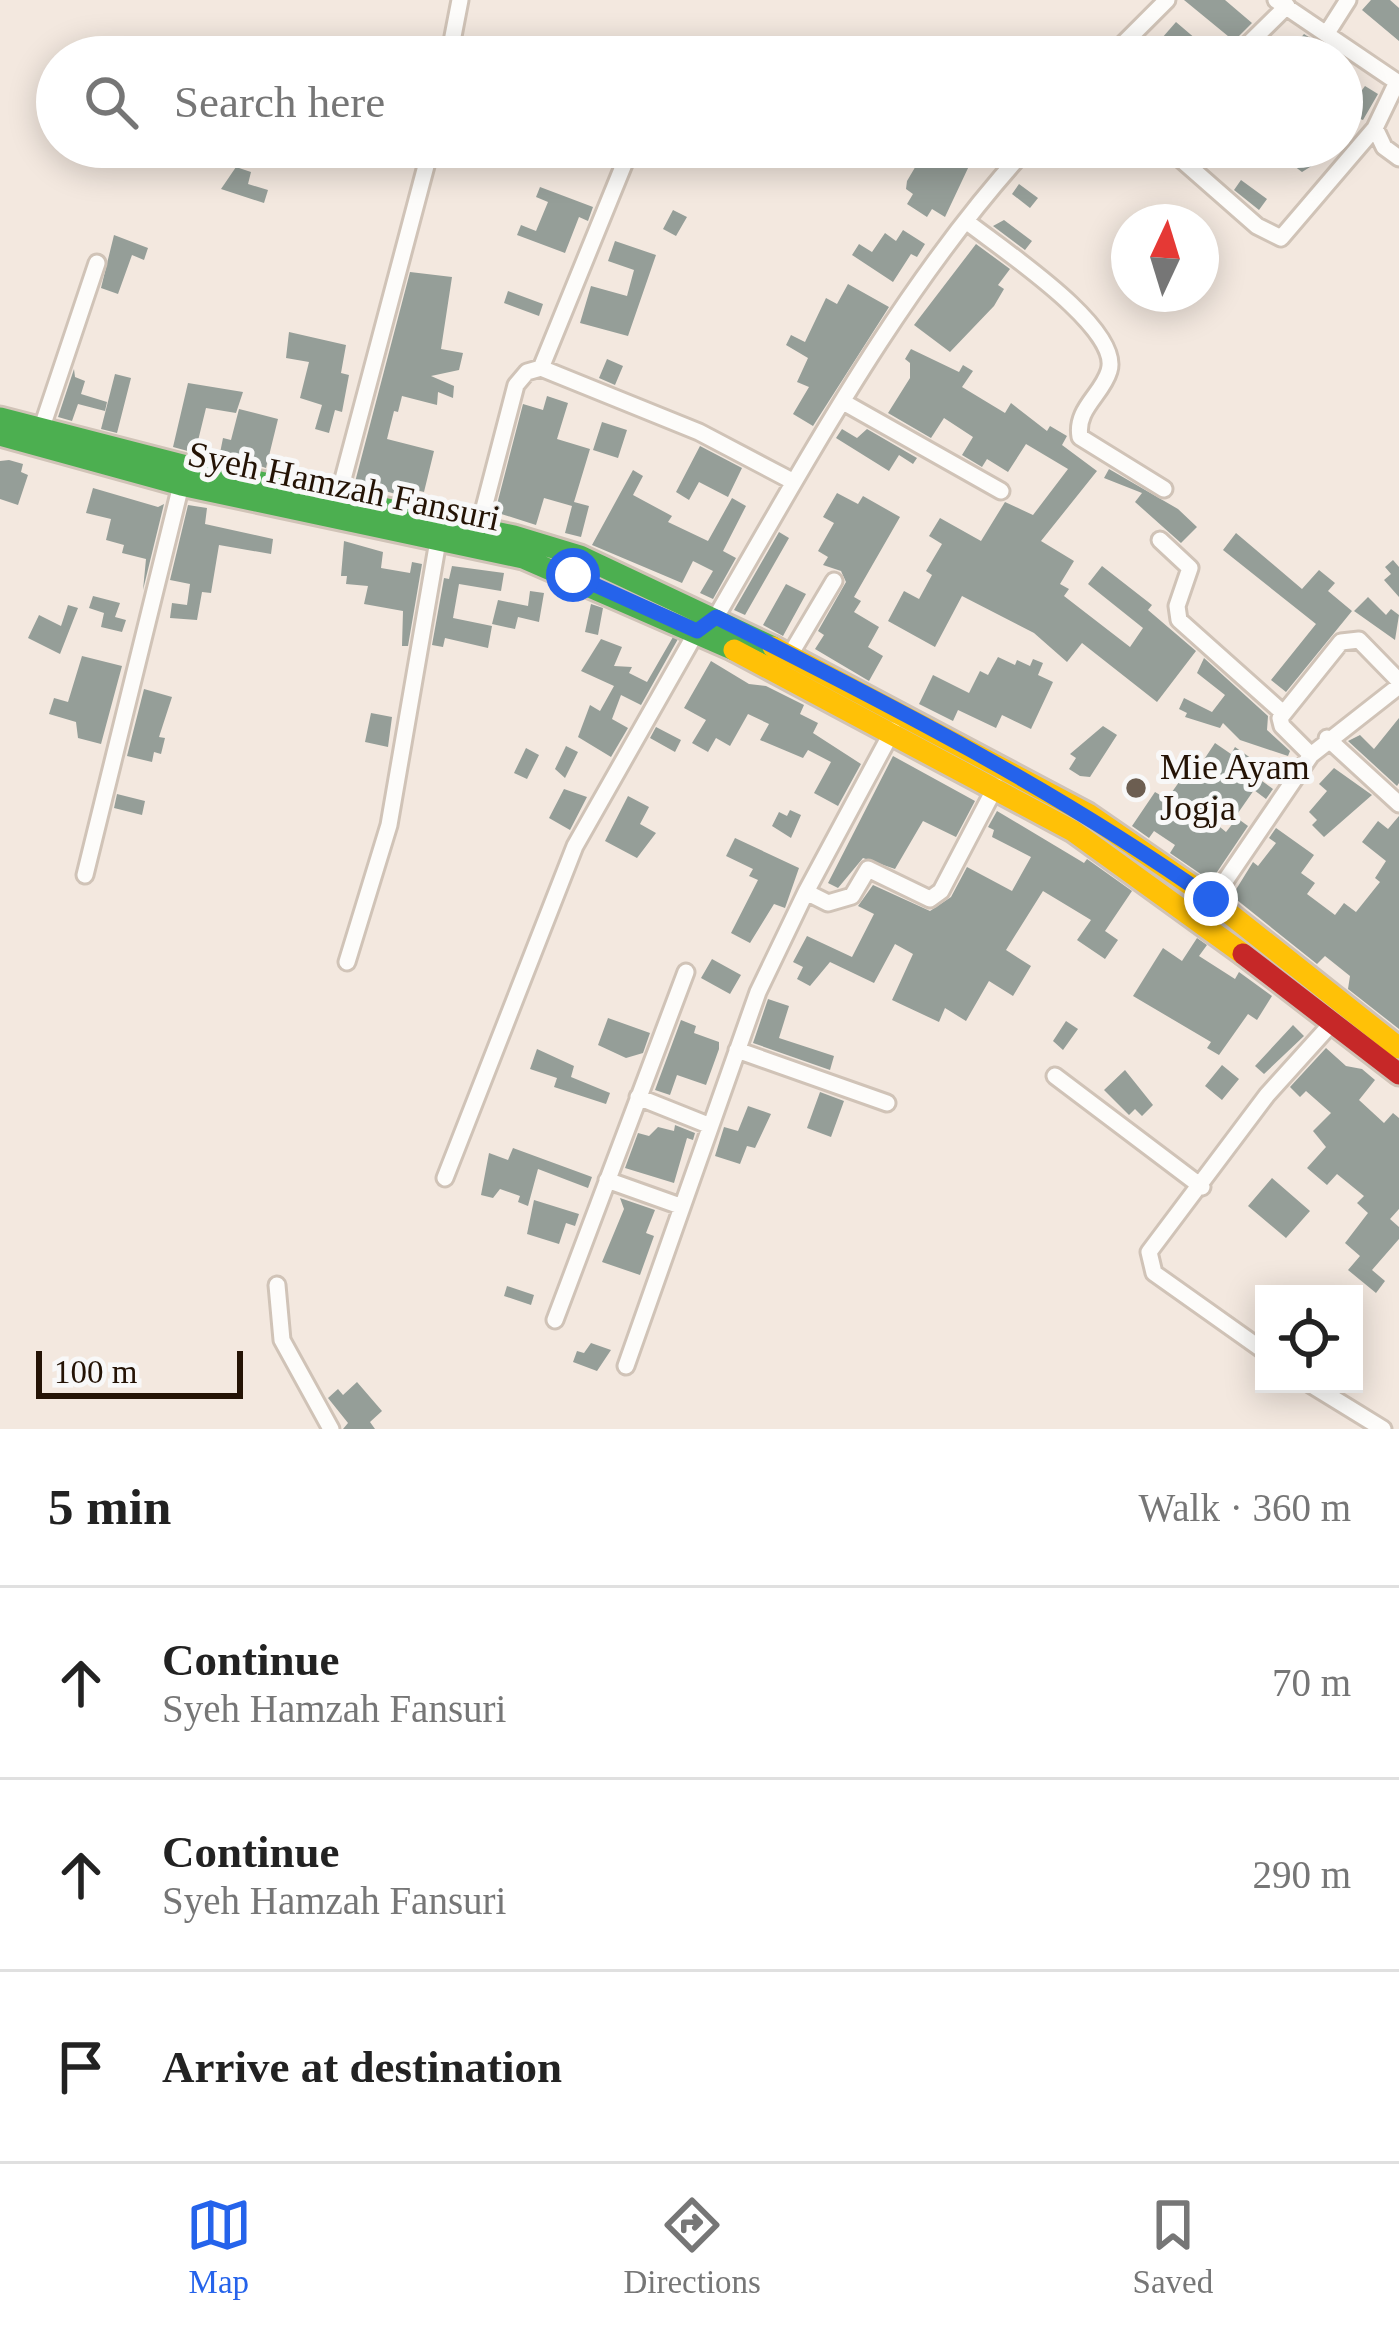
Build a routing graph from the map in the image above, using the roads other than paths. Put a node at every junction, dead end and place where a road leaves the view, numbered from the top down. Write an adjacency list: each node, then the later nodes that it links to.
1 (460, 0): 6 (street)
2 (1167, 0): 7 (street)
3 (1348, 0): 5 (street)
4 (1281, 3): 5 (street); 8 (street)
5 (1327, 33): 9 (street)
6 (453, 36)
7 (1131, 36)
8 (1253, 36)
9 (1331, 36)
10 (1363, 59): 11 (street)
11 (1375, 128): 12 (street); 13 (street)
12 (1363, 142)
13 (1399, 158)
14 (424, 168): 31 (street)
15 (622, 168): 21 (street)
16 (1010, 168): 19 (street)
17 (1191, 168): 18 (street)
18 (1341, 168)
19 (966, 221): 22 (street); 29 (street)
20 (97, 263): 24 (street)
21 (541, 368): 27 (street); 32 (street)
22 (845, 403): 27 (street); 30 (street)
23 (0, 418): 24 (main road, Syeh Hamzah Fansuri)
24 (41, 430): 26 (main road, Syeh Hamzah Fansuri)
25 (0, 435): 26 (main road, Syeh Hamzah Fansuri)
26 (76, 449): 28 (main road, Syeh Hamzah Fansuri); 31 (main road, Syeh Hamzah Fansuri)
27 (794, 482): 36 (street)
28 (181, 485): 33 (main road, Syeh Hamzah Fansuri); 46 (street)
29 (1164, 489)
30 (1001, 491)
31 (338, 498): 33 (main road, Syeh Hamzah Fansuri)
32 (479, 527): 33 (main road, Syeh Hamzah Fansuri); 36 (main road, Syeh Hamzah Fansuri)
33 (440, 530): 37 (main road, Syeh Hamzah Fansuri); 50 (street)
34 (1160, 540): 40 (street)
35 (834, 581): 38 (street)
36 (716, 617): 37 (street); 38 (main road, Syeh Hamzah Fansuri)
37 (697, 631): 41 (main road, Syeh Hamzah Fansuri); 61 (street)
38 (790, 655): 48 (main road, Syeh Hamzah Fansuri)
39 (1399, 683): 40 (street); 42 (street)
40 (1282, 712): 43 (street)
41 (892, 730): 44 (main road, Syeh Hamzah Fansuri); 47 (street)
42 (1327, 738): 43 (street); 45 (street)
43 (1311, 754): 48 (street)
44 (996, 786): 47 (street); 49 (main road, Syeh Hamzah Fansuri)
45 (1399, 805)
46 (85, 875)
47 (806, 892): 55 (street)
48 (1211, 899): 49 (street); 52 (main road, Syeh Hamzah Fansuri)
49 (1195, 917): 53 (main road, Syeh Hamzah Fansuri)
50 (347, 962)
51 (686, 972): 58 (street)
52 (1344, 1002): 53 (main road); 54 (main road, Syeh Hamzah Fansuri)
53 (1331, 1021): 56 (main road, Syeh Hamzah Fansuri); 63 (street)
54 (1399, 1048)
55 (737, 1050): 59 (street); 60 (street)
56 (1399, 1074)
57 (1055, 1076): 63 (street)
58 (638, 1097): 60 (street); 62 (street)
59 (886, 1103)
60 (708, 1124): 64 (street)
61 (445, 1178)
62 (607, 1180): 64 (street); 66 (street)
63 (1202, 1187): 67 (street)
64 (680, 1206): 68 (street)
65 (277, 1285): 70 (street)
66 (555, 1320)
67 (1255, 1345)
68 (626, 1366)
69 (1325, 1393): 71 (street)
70 (331, 1429)
71 (1383, 1429)

